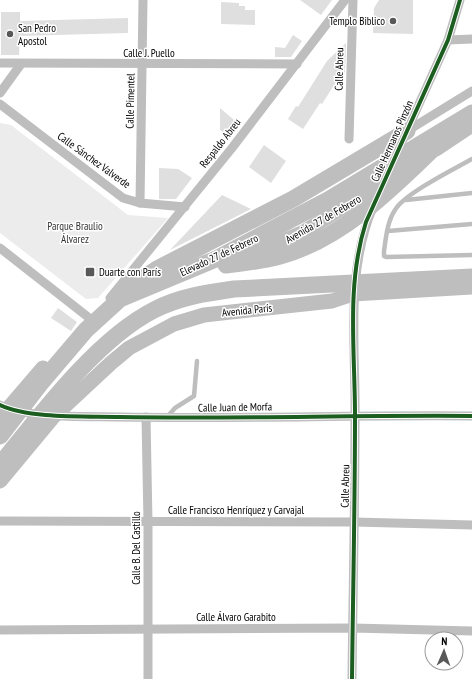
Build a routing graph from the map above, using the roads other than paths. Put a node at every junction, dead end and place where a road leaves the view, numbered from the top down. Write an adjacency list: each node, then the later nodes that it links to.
1 (143, 0): 10 (street, Calle Pimentel)
2 (345, 0): 9 (street, Respaldo Abreu)
3 (353, 0): 16 (street, Calle Abreu)
4 (460, 0): 6 (street, Calle Hermanos Pinzón)
5 (472, 39): 6 (street)
6 (448, 40): 15 (street, Calle Hermanos Pinzón)
7 (0, 63): 8 (street, Calle J. Puello)
8 (21, 64): 10 (street, Calle J. Puello); 12 (street)
9 (297, 64): 10 (street, Calle J. Puello); 22 (street, Respaldo Abreu)
10 (142, 65): 21 (street, Calle Pimentel)
11 (472, 91): 15 (street)
12 (0, 93)
13 (0, 104): 21 (street, Calle Sánchez Valverde)
14 (470, 118): 18 (main road, Avenida 27 de Febrero); 27 (highway); 31 (highway, Elevado 27 de Febrero)
15 (407, 131): 18 (street, Calle Hermanos Pinzón); 31 (highway)
16 (349, 139)
17 (472, 158): 20 (lane)
18 (384, 182): 27 (main road, Avenida 27 de Febrero); 30 (street, Calle Hermanos Pinzón)
19 (472, 193): 20 (lane)
20 (404, 201): 24 (lane)
21 (140, 203): 22 (street, Calle Sánchez Valverde)
22 (185, 207): 31 (street, Respaldo Abreu)
23 (472, 224): 24 (lane)
24 (388, 231): 26 (lane)
25 (0, 248): 32 (street)
26 (472, 255)
27 (226, 265): 31 (main road, Avenida 27 de Febrero)
28 (472, 278): 40 (highway)
29 (472, 287): 30 (main road, Avenida París)
30 (353, 294): 35 (street, Calle Abreu); 36 (main road, Avenida París); 40 (highway)
31 (115, 299): 32 (main road, Avenida 27 de Febrero); 41 (highway, Elevado 27 de Febrero)
32 (88, 317): 34 (main road, Avenida 27 de Febrero)
33 (197, 361): 39 (lane)
34 (3, 410): 36 (street, Calle Juan de Morfa)
35 (355, 415): 37 (street, Calle Juan de Morfa); 39 (street, Calle Juan de Morfa); 45 (street, Calle Abreu)
36 (54, 416): 38 (street, Calle Juan de Morfa); 43 (main road)
37 (472, 416)
38 (146, 417): 39 (street, Calle Juan de Morfa); 46 (street, Calle B. Del Castillo)
39 (167, 417)
40 (26, 432): 42 (highway)
41 (0, 436)
42 (0, 465)
43 (0, 481)
44 (0, 521): 46 (street, Calle Francisco Henríquez y Carvajal)
45 (354, 522): 46 (street, Calle Francisco Henríquez y Carvajal); 47 (street, Calle Francisco Henríquez y Carvajal); 48 (street, Calle Abreu)
46 (148, 523): 50 (street, Calle B. Del Castillo)
47 (472, 525)
48 (353, 628): 50 (street, Calle Álvaro Garabito); 51 (street, Calle Álvaro Garabito); 53 (street, Calle Abreu)
49 (0, 630): 50 (street, Calle Álvaro Garabito)
50 (149, 630): 52 (street, Calle B. Del Castillo)
51 (472, 631)
52 (148, 679)
53 (352, 679)

